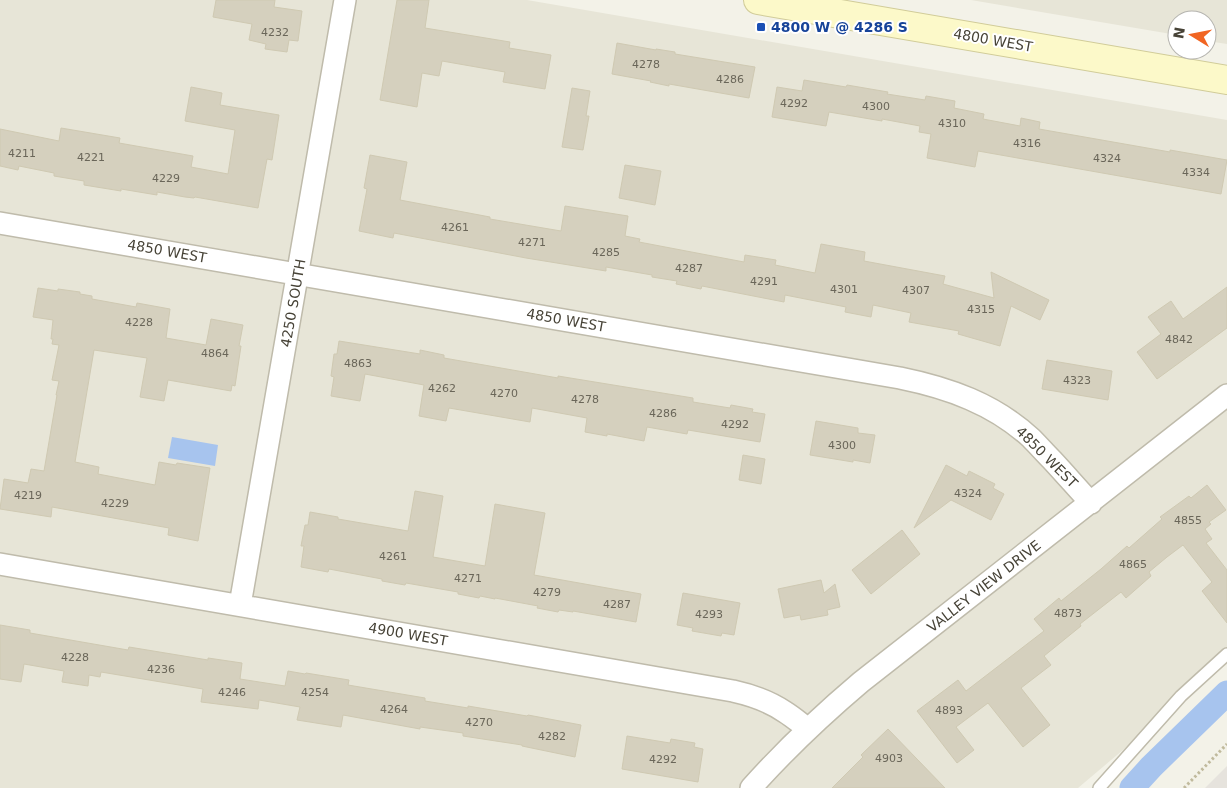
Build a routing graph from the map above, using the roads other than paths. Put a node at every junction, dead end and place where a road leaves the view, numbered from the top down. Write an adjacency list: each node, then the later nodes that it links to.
1 (346, 0): 6 (street, 4250 SOUTH)
2 (758, 0): 3 (main road, 4800 WEST)
3 (789, 3): 4 (main road, 4800 WEST)
4 (1227, 80)
5 (0, 223): 6 (street, 4850 WEST)
6 (298, 274): 8 (street, 4850 WEST); 10 (street, 4250 SOUTH)
7 (1227, 395): 8 (street, VALLEY VIEW DRIVE)
8 (1091, 503): 12 (street, VALLEY VIEW DRIVE)
9 (0, 564): 10 (street, 4900 WEST)
10 (240, 605): 12 (street, 4900 WEST)
11 (1227, 654): 14 (lane)
12 (808, 729): 13 (street, VALLEY VIEW DRIVE)
13 (751, 788)
14 (1099, 788)

